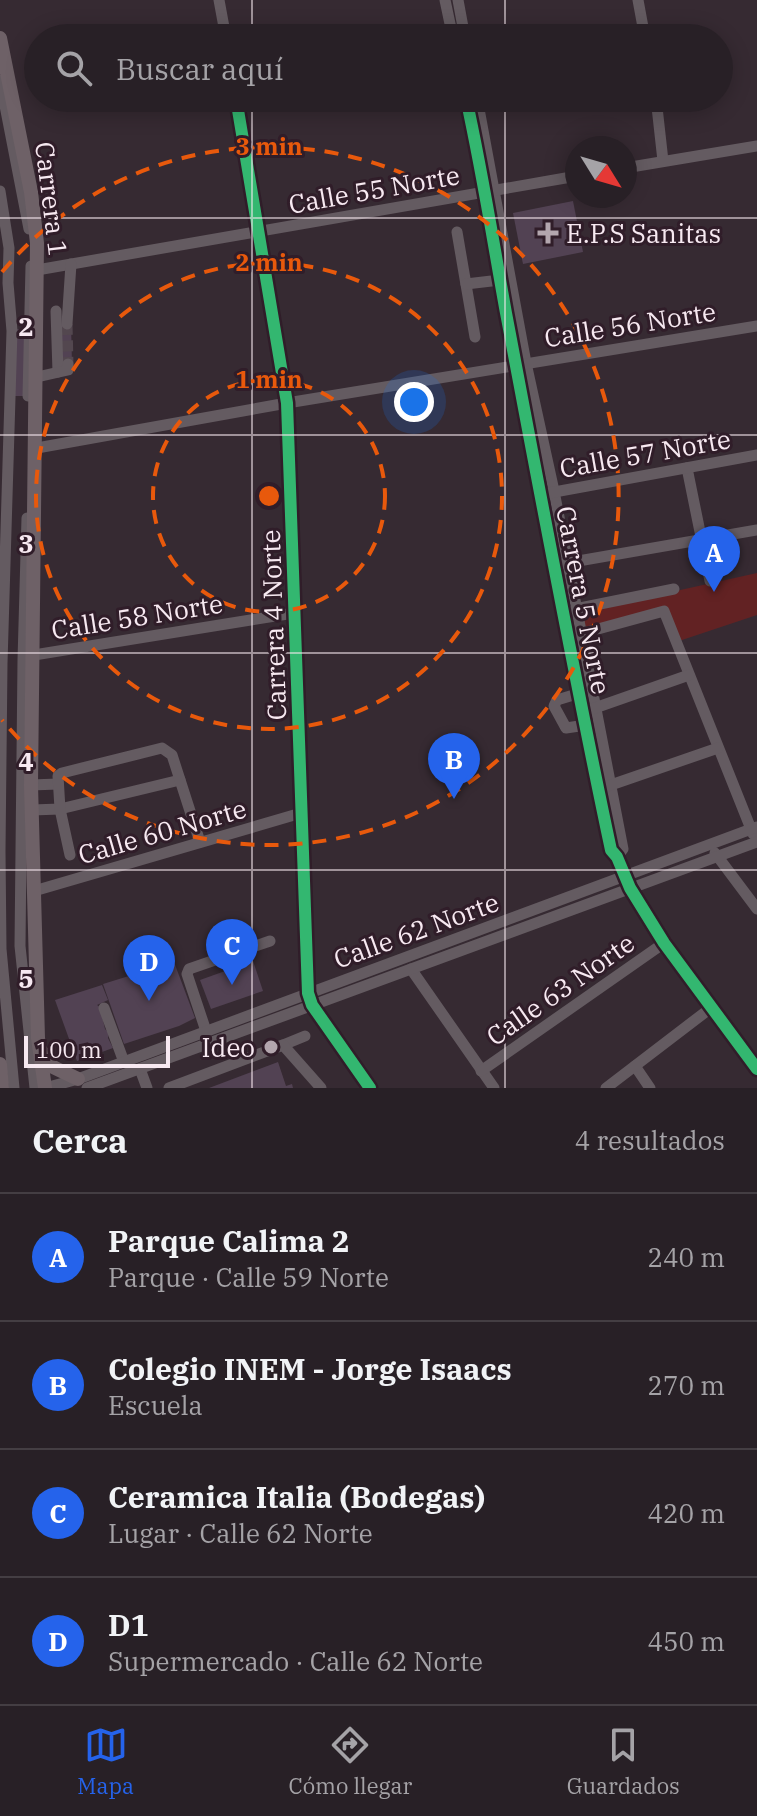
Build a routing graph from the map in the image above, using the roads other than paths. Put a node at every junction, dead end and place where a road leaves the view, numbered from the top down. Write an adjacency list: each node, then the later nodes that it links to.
1 (219, 0): 5 (street)
2 (445, 0): 6 (street)
3 (458, 0): 7 (street)
4 (638, 0): 8 (street)
5 (223, 24)
6 (450, 24)
7 (462, 24)
8 (642, 24)
9 (0, 38): 24 (main road, Carrera 1)
10 (0, 80): 92 (street)
11 (239, 112): 21 (street, Carrera 4 Norte)
12 (470, 112): 20 (street, Carrera 5 Norte)
13 (479, 112): 20 (street, Carrera 5 Norte)
14 (658, 112): 16 (street)
15 (757, 146): 16 (street)
16 (663, 161): 17 (street)
17 (637, 166)
18 (565, 178): 20 (street, Calle 55 Norte)
19 (0, 191): 91 (street)
20 (491, 191): 21 (street, Calle 55 Norte); 25 (street, Carrera 5 Norte); 31 (street, Carrera 5 Norte)
21 (260, 231): 23 (street, Calle 55 Norte); 33 (street, Carrera 4 Norte)
22 (457, 232): 26 (street)
23 (71, 264): 24 (street, Calle 55 Norte); 28 (street)
24 (37, 270): 27 (main road, Carrera 1)
25 (500, 280): 26 (street); 31 (street, Carrera 5 Norte)
26 (466, 284): 30 (street)
27 (37, 302): 28 (street); 32 (main road, Carrera 1)
28 (63, 317): 32 (street)
29 (757, 326): 31 (street, Calle 56 Norte)
30 (475, 337)
31 (521, 364): 33 (street, Calle 56 Norte); 37 (street, Carrera 5 Norte); 38 (street, Carrera 5 Norte)
32 (37, 377): 34 (main road, Carrera 1)
33 (287, 403): 34 (street, Calle 56 Norte); 45 (street, Carrera 4 Norte)
34 (37, 448): 47 (main road, Carrera 1)
35 (757, 455): 36 (street, Calle 57 Norte)
36 (687, 468): 37 (street, Calle 57 Norte); 40 (street)
37 (554, 491): 38 (street, Calle 57 Norte); 41 (street, Carrera 5 Norte)
38 (540, 495): 41 (street, Carrera 5 Norte)
39 (757, 530): 40 (street)
40 (700, 539): 41 (street); 42 (street)
41 (561, 564): 44 (street, Carrera 5 Norte); 46 (street, Carrera 5 Norte)
42 (710, 581)
43 (674, 589): 44 (street)
44 (575, 609): 46 (street, Carrera 5 Norte)
45 (294, 613): 47 (street, Calle 58 Norte); 60 (street, Carrera 4 Norte)
46 (575, 635): 48 (street); 49 (street, Carrera 5 Norte); 50 (street, Carrera 5 Norte)
47 (34, 655): 55 (main road, Carrera 1)
48 (689, 675): 50 (street); 52 (street)
49 (580, 693): 50 (street, Carrera 5 Norte); 51 (street)
50 (589, 709): 51 (street, Carrera 5 Norte); 56 (street, Carrera 5 Norte)
51 (586, 725): 57 (street, Carrera 5 Norte)
52 (718, 748): 56 (street); 61 (street)
53 (180, 780): 54 (street); 58 (street); 62 (street)
54 (58, 784): 55 (street); 58 (street)
55 (31, 785): 59 (main road, Carrera 1)
56 (611, 785): 57 (street); 67 (street, Carrera 5 Norte)
57 (598, 789): 67 (street, Carrera 5 Norte)
58 (60, 809): 59 (street); 65 (street)
59 (32, 810): 70 (main road, Carrera 1)
60 (301, 813): 62 (street, Calle 60 Norte); 75 (street, Carrera 4 Norte)
61 (754, 828): 63 (street); 64 (street, Calle 62 Norte)
62 (200, 842): 70 (street, Calle 60 Norte)
63 (757, 842): 66 (street, Calle 62 Norte)
64 (710, 846): 66 (street); 68 (street, Calle 62 Norte)
65 (70, 855)
66 (718, 856): 69 (street, Calle 62 Norte); 71 (street)
67 (617, 857): 68 (street, Carrera 5 Norte)
68 (624, 877): 69 (street, Carrera 5 Norte); 75 (street, Calle 62 Norte)
69 (630, 888): 73 (street, Carrera 5 Norte); 74 (street, Calle 62 Norte)
70 (34, 891): 82 (main road, Carrera 1)
71 (757, 909)
72 (270, 941): 79 (street)
73 (664, 943): 77 (street, Carrera 5 Norte); 88 (street, Calle 63 Norte)
74 (411, 969): 76 (street, Calle 62 Norte); 88 (street)
75 (308, 993): 76 (street, Carrera 4 Norte); 79 (street, Calle 62 Norte)
76 (312, 1005): 87 (street, Calle 62 Norte); 97 (street, Carrera 4 Norte)
77 (712, 1007): 85 (street); 86 (street, Carrera 5 Norte)
78 (104, 1008): 83 (street)
79 (206, 1031): 83 (street, Calle 62 Norte)
80 (305, 1036): 81 (street)
81 (283, 1045): 95 (street); 96 (street)
82 (41, 1051): 89 (main road); 93 (main road, Carrera 1)
83 (124, 1062): 89 (street, Calle 62 Norte)
84 (0, 1064): 90 (main road)
85 (635, 1066): 99 (street); 100 (street)
86 (756, 1066)
87 (140, 1069): 89 (street, Calle 62 Norte); 94 (street)
88 (481, 1071): 98 (street)
89 (82, 1083): 93 (street, Calle 62 Norte)
90 (2, 1088)
91 (14, 1088)
92 (35, 1088)
93 (45, 1088)
94 (147, 1088)
95 (169, 1088)
96 (321, 1088)
97 (370, 1088)
98 (494, 1088)
99 (606, 1088)
100 (650, 1088)

